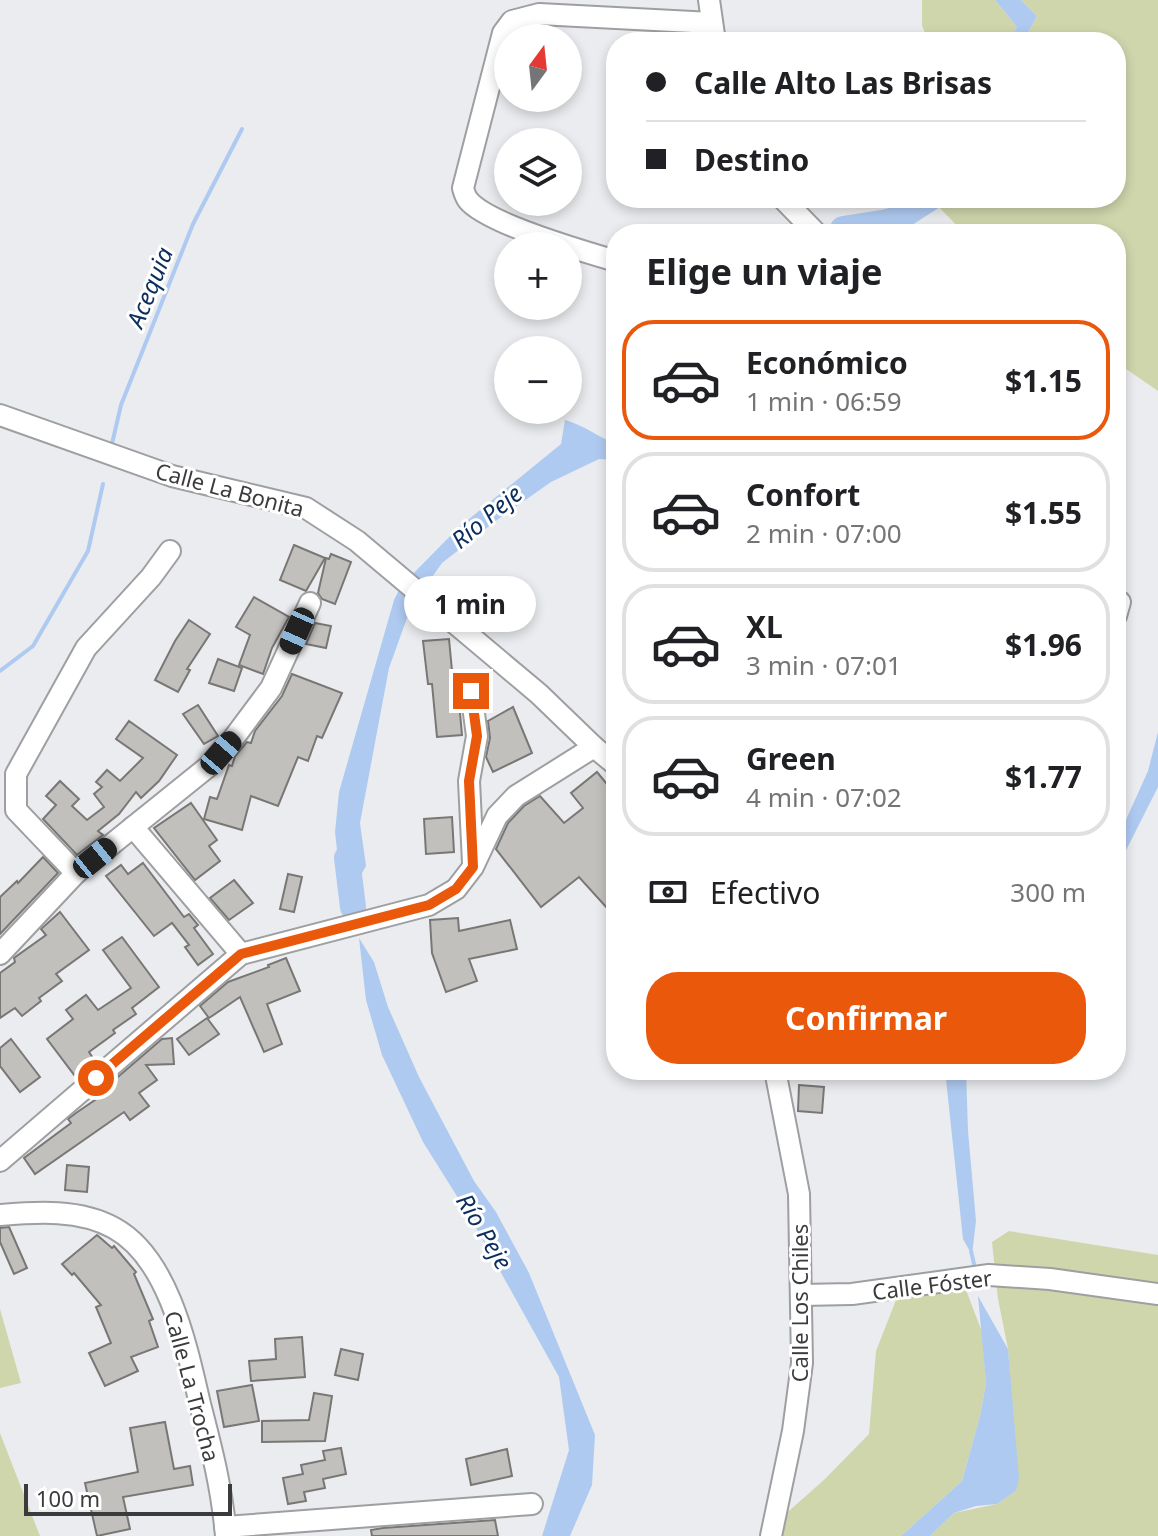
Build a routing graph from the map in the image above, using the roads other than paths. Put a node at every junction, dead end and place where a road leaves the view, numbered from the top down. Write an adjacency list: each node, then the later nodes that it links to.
1 (709, 0): 2 (street)
2 (714, 32): 5 (street)
3 (792, 208): 4 (street)
4 (807, 224)
5 (606, 257)
6 (0, 415): 10 (street, Calle La Bonita)
7 (170, 551): 14 (street)
8 (310, 603): 12 (street)
9 (471, 691): 13 (street)
10 (594, 747): 11 (street, Calle La Bonita); 13 (street)
11 (606, 757)
12 (133, 827): 14 (street); 16 (street)
13 (473, 867): 16 (street)
14 (76, 873): 15 (street)
15 (0, 954)
16 (241, 954): 18 (street)
17 (777, 1080): 21 (street, Calle Los Chiles)
18 (0, 1161)
19 (0, 1215): 23 (street, Calle La Trocha)
20 (1158, 1294): 21 (street, Calle Fóster)
21 (801, 1295): 24 (street, Calle Los Chiles)
22 (532, 1504): 23 (street)
23 (225, 1531)
24 (771, 1536)

